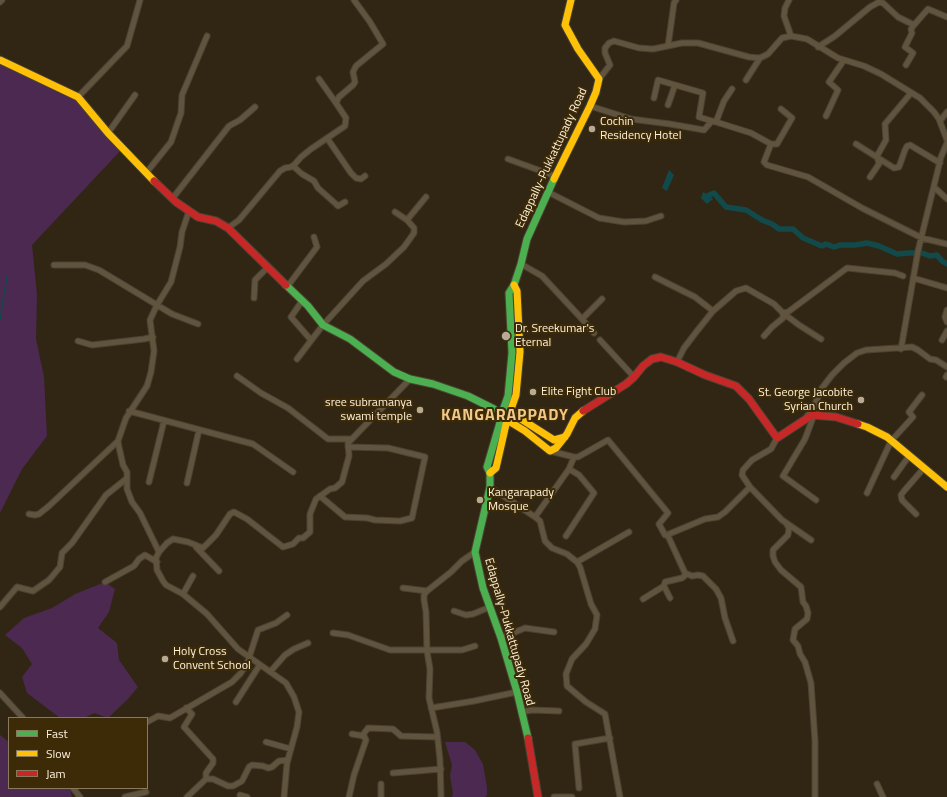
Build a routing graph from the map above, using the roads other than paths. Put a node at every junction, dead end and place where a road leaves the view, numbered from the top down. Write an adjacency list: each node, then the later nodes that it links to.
1 (2, 0): 7 (street)
2 (140, 0): 25 (street)
3 (354, 0): 27 (street)
4 (571, 0): 19 (street, Edappally-Pukkattupady Road)
5 (676, 0): 12 (street)
6 (789, 0): 11 (street)
7 (0, 2)
8 (947, 17): 9 (street)
9 (914, 25): 13 (street); 17 (street)
10 (207, 36): 45 (street)
11 (791, 36): 13 (street); 14 (street)
12 (668, 46): 14 (street); 19 (street)
13 (818, 47): 16 (street)
14 (760, 58): 20 (street)
15 (0, 60): 25 (street)
16 (844, 60): 23 (street); 33 (street)
17 (906, 65)
18 (319, 79): 27 (street)
19 (599, 79): 28 (street, Edappally-Pukkattupady Road)
20 (746, 80)
21 (675, 85): 26 (street); 29 (street); 35 (street)
22 (732, 89): 35 (street)
23 (911, 93): 34 (street); 41 (street)
24 (135, 95): 36 (street)
25 (78, 97): 36 (street)
26 (654, 98)
27 (336, 103): 37 (street)
28 (590, 106): 35 (street); 47 (street, Edappally-Pukkattupady Road)
29 (668, 106)
30 (255, 107): 52 (street)
31 (781, 108): 39 (street)
32 (947, 112): 34 (street)
33 (826, 116)
34 (940, 121): 38 (street)
35 (714, 122): 39 (street)
36 (108, 133): 45 (street)
37 (327, 138): 44 (street); 46 (street)
38 (947, 141): 43 (street)
39 (771, 144): 61 (street)
40 (856, 144): 41 (street)
41 (877, 156): 43 (street); 48 (street)
42 (508, 159): 47 (street)
43 (940, 163): 49 (street)
44 (293, 166): 54 (street); 59 (street)
45 (146, 173): 52 (street)
46 (365, 176)
47 (555, 176): 50 (street, Edappally-Pukkattupady Road)
48 (870, 177)
49 (934, 187): 53 (street); 61 (street)
50 (548, 192): 57 (street); 63 (street, Edappally-Pukkattupady Road)
51 (426, 197): 58 (street)
52 (172, 198): 55 (street)
53 (947, 199)
54 (344, 202)
55 (189, 210): 59 (street); 74 (street)
56 (395, 212): 58 (street)
57 (662, 216)
58 (407, 220): 81 (street)
59 (228, 228): 65 (street)
60 (314, 237): 69 (street)
61 (922, 238): 62 (street); 68 (street)
62 (947, 244)
63 (521, 264): 78 (street); 100 (street, Edappally-Pukkattupady Road)
64 (54, 265): 74 (street)
65 (267, 268): 69 (street); 71 (street)
66 (903, 276): 77 (street)
67 (655, 277): 76 (street)
68 (914, 278): 70 (street); 91 (street)
69 (288, 288): 73 (street)
70 (947, 288)
71 (254, 298)
72 (602, 298): 78 (street)
73 (302, 301): 81 (street); 87 (street)
74 (157, 305): 80 (street); 85 (street)
75 (947, 310): 79 (street)
76 (713, 312): 77 (street); 93 (street)
77 (783, 313): 84 (street); 86 (street)
78 (582, 319): 83 (street)
79 (947, 322)
80 (198, 324)
81 (323, 325): 87 (street); 97 (street)
82 (947, 331): 89 (street)
83 (594, 333)
84 (764, 336)
85 (153, 337): 90 (street); 99 (street)
86 (821, 339)
87 (311, 340): 92 (street)
88 (600, 340): 96 (street)
89 (942, 340)
90 (78, 341)
91 (901, 348): 94 (street); 103 (street)
92 (297, 359)
93 (677, 362): 96 (street); 106 (street)
94 (947, 367)
95 (237, 376): 107 (street)
96 (634, 377): 105 (street)
97 (410, 379): 100 (street); 107 (street)
98 (922, 395): 109 (street)
99 (129, 411): 102 (street); 108 (street)
100 (502, 414): 105 (street); 111 (street); 121 (street, Edappally-Pukkattupady Road)
101 (814, 415): 103 (street); 109 (street); 126 (street)
102 (164, 421): 104 (street); 119 (street)
103 (800, 422): 106 (street)
104 (199, 430): 116 (street); 120 (street)
105 (565, 438): 111 (street)
106 (777, 438): 122 (street)
107 (351, 439): 110 (street)
108 (118, 441): 118 (street); 127 (street)
109 (891, 441): 112 (street); 124 (street)
110 (348, 446): 125 (street); 125 (street)
111 (550, 451): 113 (street)
112 (909, 456): 114 (street); 117 (street)
113 (574, 458): 115 (street); 132 (street)
114 (924, 468): 123 (street); 128 (street)
115 (569, 469): 129 (street); 133 (street)
116 (293, 472)
117 (894, 477)
118 (126, 479): 136 (street); 150 (street)
119 (149, 482)
120 (186, 483)
121 (490, 487): 129 (street); 137 (street, Edappally-Pukkattupady Road)
122 (750, 487): 130 (street); 132 (street)
123 (947, 488)
124 (867, 493)
125 (320, 496): 135 (street)
126 (816, 500)
127 (29, 514)
128 (916, 514)
129 (535, 517): 139 (street)
130 (786, 523): 134 (street); 201 (street)
131 (629, 532): 139 (street)
132 (665, 533): 141 (street)
133 (566, 536)
134 (811, 540)
135 (193, 544): 136 (street); 140 (street)
136 (159, 552): 138 (street)
137 (475, 552): 146 (street); 151 (street, Edappally-Pukkattupady Road)
138 (157, 562): 143 (street); 147 (street)
139 (577, 562): 176 (street)
140 (219, 572)
141 (687, 574): 144 (street); 157 (street)
142 (193, 576): 147 (street)
143 (105, 582)
144 (664, 586): 148 (street); 149 (street)
145 (403, 588): 146 (street)
146 (427, 591): 160 (street)
147 (183, 594): 161 (street)
148 (670, 598)
149 (643, 599)
150 (0, 607)
151 (490, 607): 152 (street); 156 (street, Edappally-Pukkattupady Road)
152 (454, 611)
153 (287, 615): 161 (street)
154 (554, 632): 156 (street)
155 (333, 633): 160 (street)
156 (501, 638): 164 (street, Edappally-Pukkattupady Road)
157 (734, 641)
158 (308, 643): 163 (street)
159 (474, 646): 160 (street)
160 (427, 651): 168 (street)
161 (249, 659): 162 (street); 167 (street)
162 (259, 666): 163 (street); 166 (street)
163 (270, 672): 178 (street)
164 (517, 692): 168 (street); 170 (street, Edappally-Pukkattupady Road)
165 (0, 693): 171 (street)
166 (236, 702)
167 (186, 708): 172 (street); 182 (street)
168 (431, 708): 175 (street)
169 (559, 711): 170 (street)
170 (521, 712): 197 (street, Edappally-Pukkattupady Road)
171 (22, 717)
172 (148, 721)
173 (352, 734): 174 (street)
174 (362, 736): 175 (street); 194 (street)
175 (437, 737): 180 (street)
176 (610, 738): 185 (street); 200 (street)
177 (266, 742): 178 (street)
178 (291, 749): 179 (street)
179 (288, 760): 182 (street); 193 (street)
180 (441, 769): 181 (street); 196 (street)
181 (393, 773)
182 (206, 779): 191 (street)
183 (381, 784): 195 (street)
184 (877, 784): 202 (street)
185 (579, 788)
186 (74, 789): 189 (street)
187 (146, 792): 190 (street)
188 (240, 795): 192 (street)
189 (80, 797)
190 (126, 797)
191 (187, 797)
192 (247, 797)
193 (284, 797)
194 (349, 797)
195 (381, 797)
196 (440, 797)
197 (538, 797)
198 (554, 797): 199 (street)
199 (572, 797)
200 (620, 797)
201 (815, 797)
202 (883, 797)

